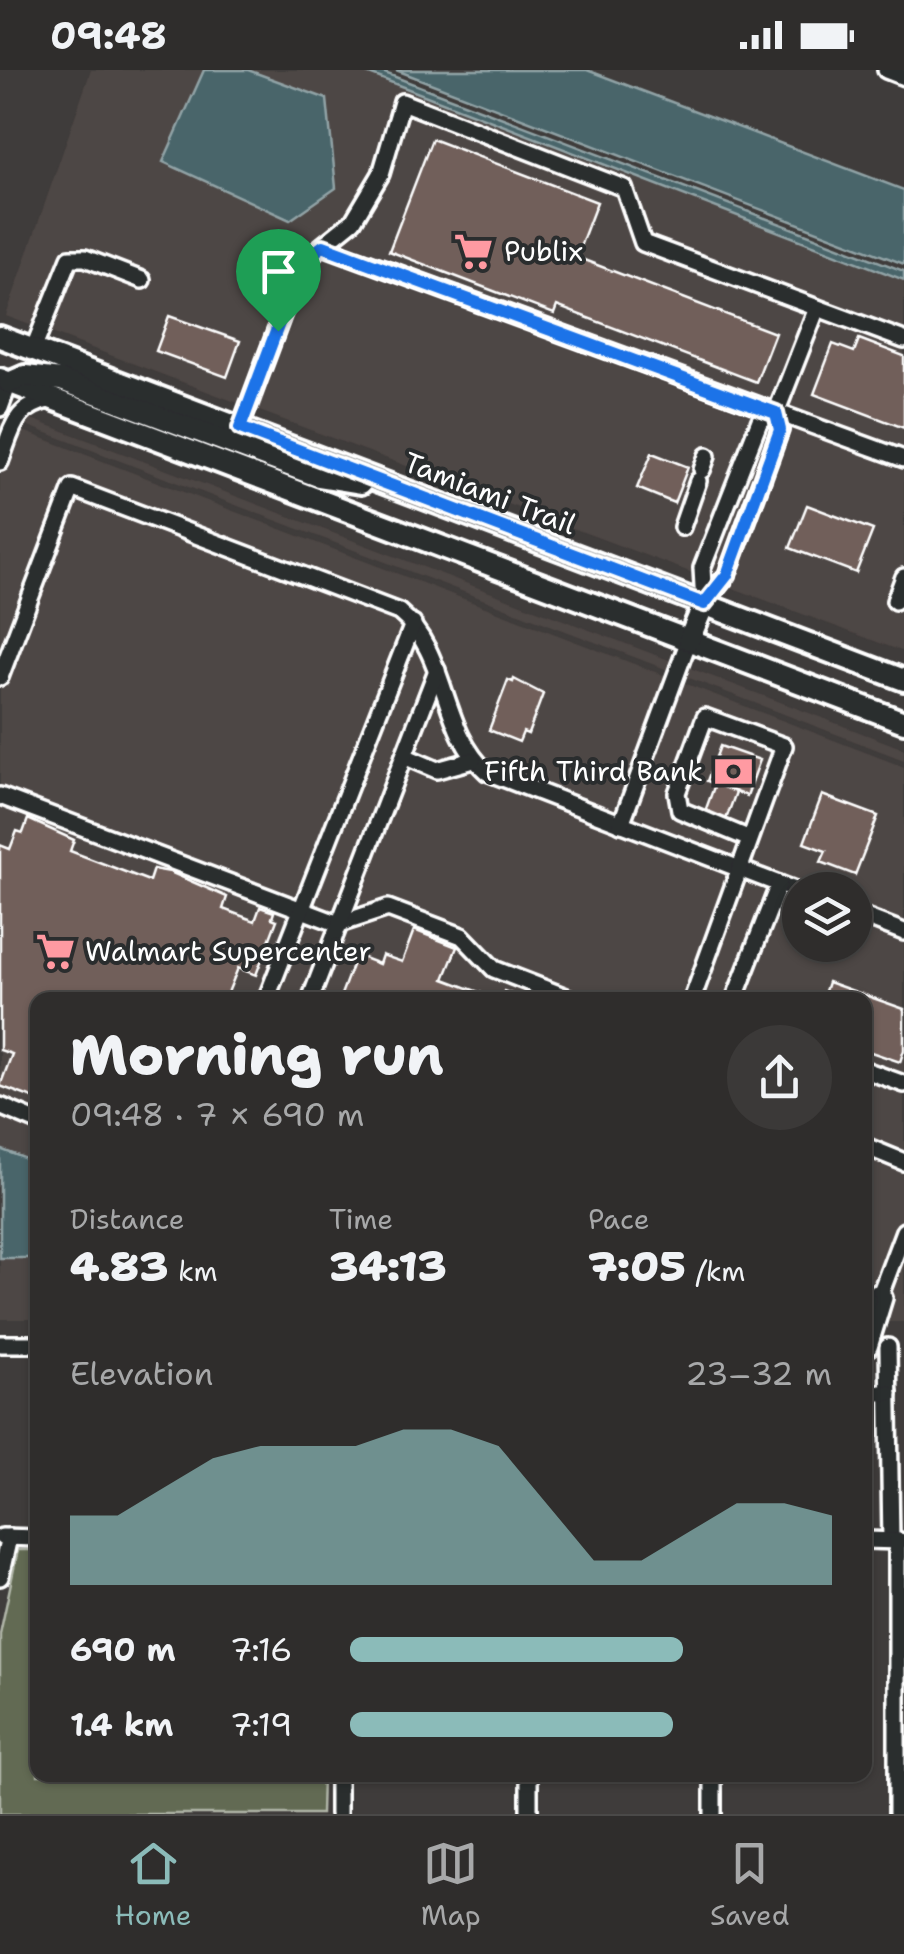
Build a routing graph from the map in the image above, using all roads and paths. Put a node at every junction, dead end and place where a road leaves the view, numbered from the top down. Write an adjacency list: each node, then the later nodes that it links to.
1 (886, 70): 2 (street)
2 (904, 77)
3 (323, 246): 5 (street); 13 (street); 14 (street)
4 (142, 280): 8 (street)
5 (817, 308): 7 (street); 13 (street)
6 (0, 337): 8 (main road, Tamiami Trail)
7 (904, 340)
8 (33, 350): 9 (main road); 14 (main road, Tamiami Trail)
9 (0, 358)
10 (5, 381): 11 (main road); 12 (street); 18 (main road)
11 (53, 400): 16 (street); 25 (main road)
12 (0, 408)
13 (776, 413): 15 (street); 22 (street); 22 (street)
14 (240, 428): 18 (main road, Tamiami Trail)
15 (904, 459)
16 (0, 462)
17 (703, 469): 19 (street)
18 (402, 490): 22 (main road, Tamiami Trail)
19 (682, 526)
20 (904, 577): 21 (street)
21 (895, 601)
22 (704, 604): 25 (main road); 28 (main road, Tamiami Trail)
23 (413, 624): 24 (street); 26 (street); 40 (street)
24 (7, 634): 27 (street)
25 (689, 640): 29 (main road); 34 (street)
26 (437, 670): 30 (street); 31 (street)
27 (0, 676)
28 (904, 680)
29 (904, 722)
30 (404, 756): 31 (street); 42 (street)
31 (474, 760): 34 (street)
32 (0, 796): 40 (street)
33 (680, 810): 35 (street); 35 (street); 36 (street)
34 (621, 824): 36 (street)
35 (750, 839): 37 (street)
36 (669, 842): 37 (street)
37 (740, 869): 38 (street); 47 (street)
38 (778, 884): 39 (street); 48 (street)
39 (782, 885)
40 (301, 910): 42 (street); 44 (street)
41 (872, 920): 43 (street)
42 (339, 924): 45 (street); 46 (street)
43 (904, 932)
44 (269, 992)
45 (313, 992)
46 (553, 992)
47 (695, 992)
48 (737, 992)
49 (872, 1073): 50 (street)
50 (904, 1084)
51 (0, 1106): 52 (street)
52 (30, 1119)
53 (872, 1149): 54 (street)
54 (904, 1162)
55 (904, 1231): 56 (street)
56 (881, 1292): 57 (street); 58 (street)
57 (872, 1298)
58 (872, 1333)
59 (0, 1344): 60 (street)
60 (30, 1344)
61 (896, 1347): 63 (street)
62 (872, 1393): 63 (street)
63 (889, 1393): 67 (street)
64 (4, 1538): 65 (street); 68 (street)
65 (30, 1538)
66 (872, 1540): 67 (street)
67 (898, 1540): 69 (street)
68 (0, 1577)
69 (900, 1725): 76 (street)
70 (338, 1782): 73 (street)
71 (529, 1782): 74 (street)
72 (713, 1782): 75 (street)
73 (338, 1814)
74 (528, 1814)
75 (713, 1814)
76 (897, 1814)

